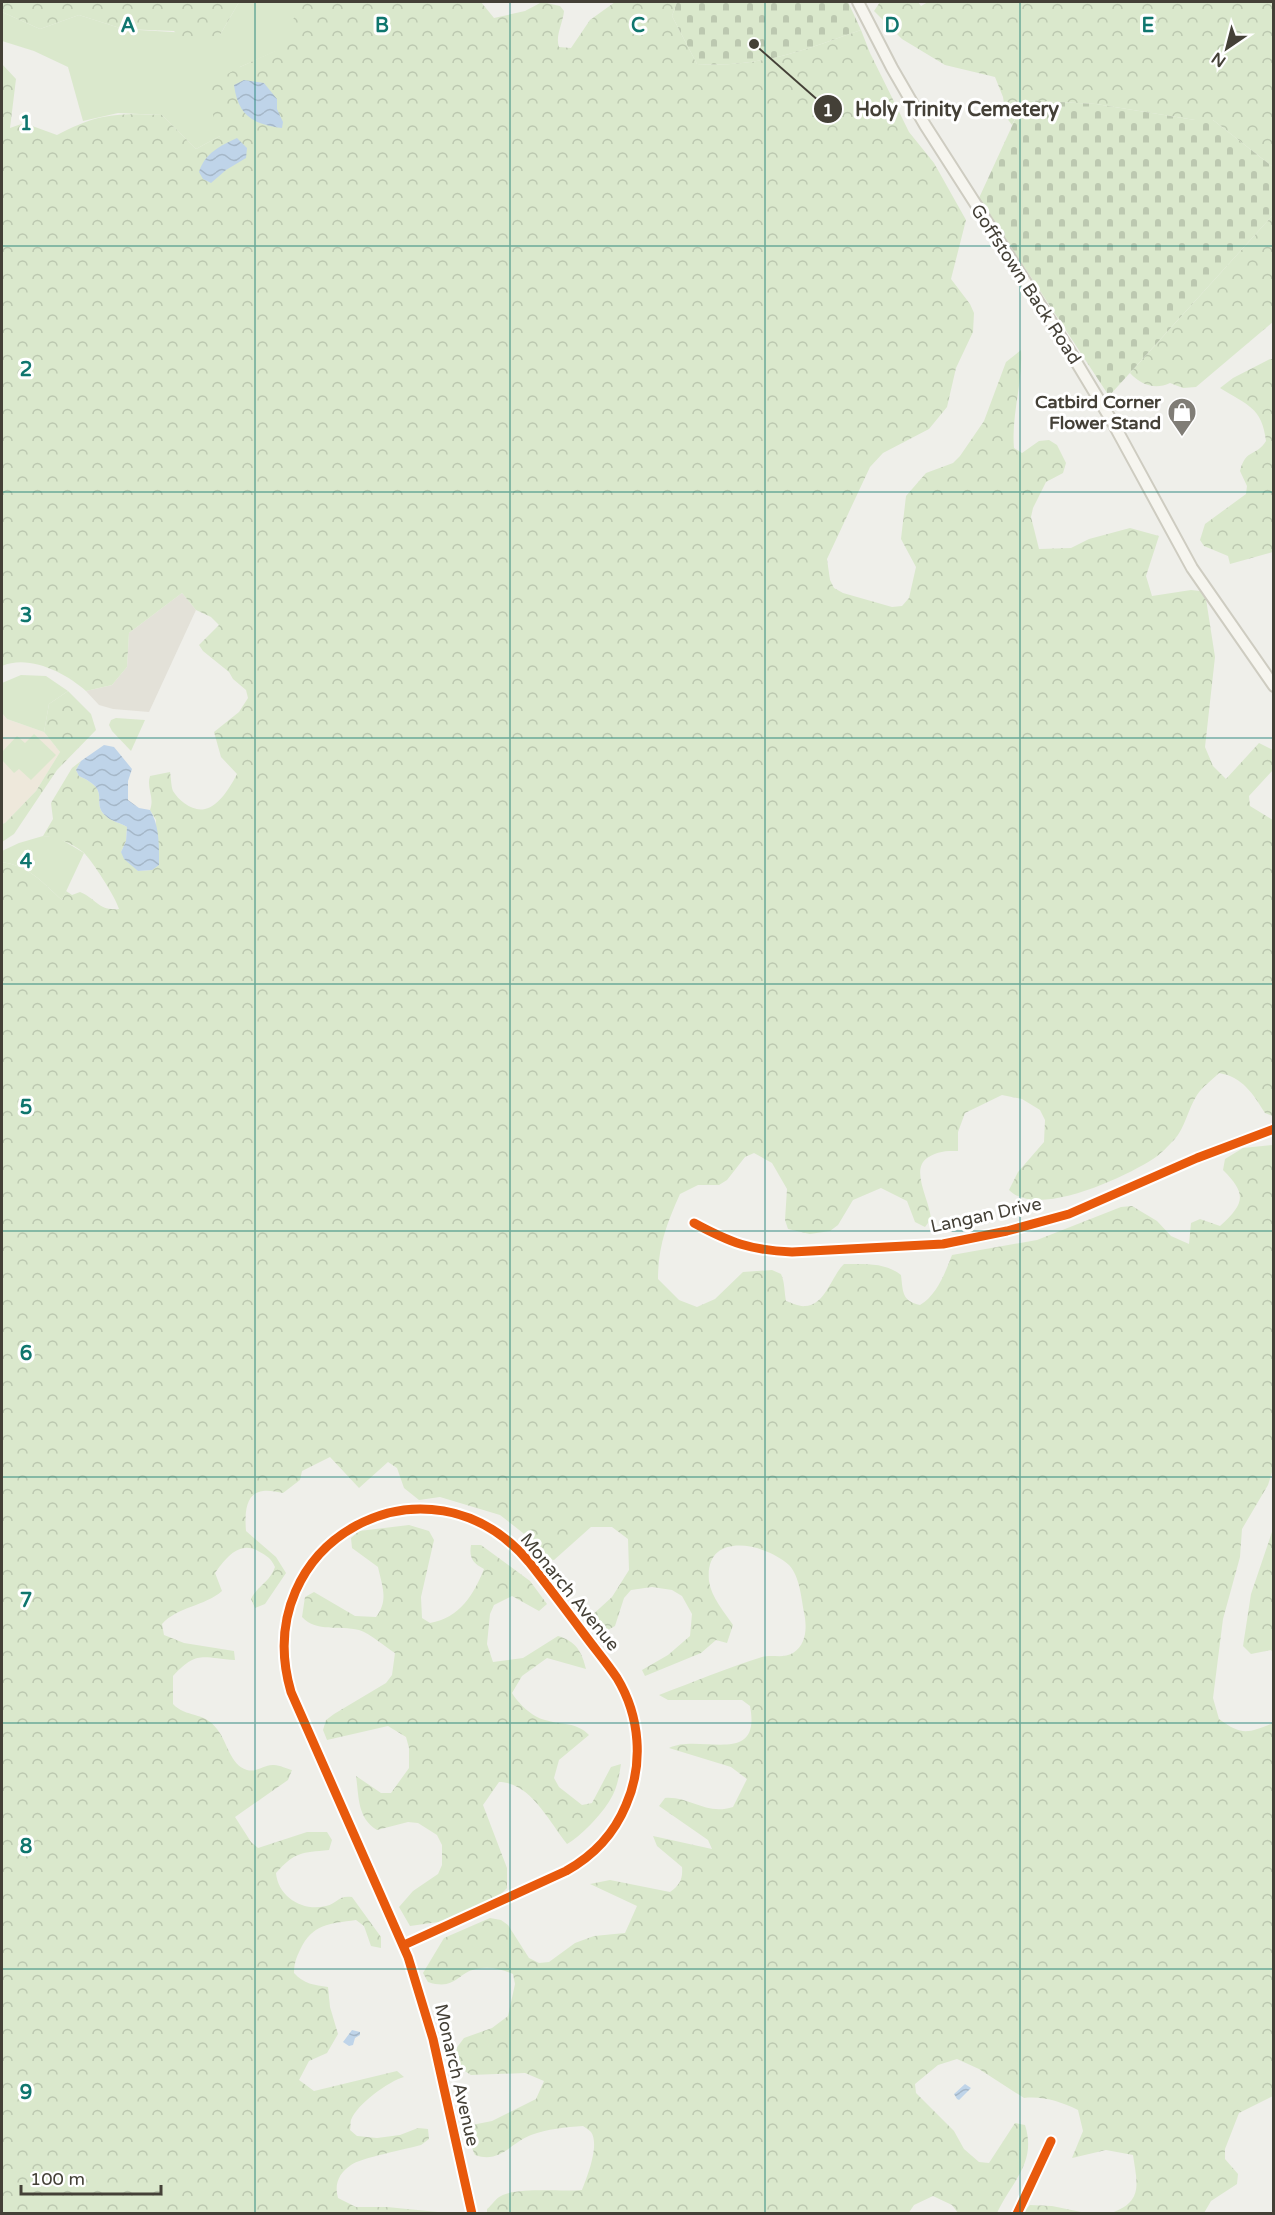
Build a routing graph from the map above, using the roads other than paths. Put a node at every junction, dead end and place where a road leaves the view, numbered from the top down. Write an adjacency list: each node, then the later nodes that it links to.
1 (858, 2): 2 (main road, Goffstown Back Road)
2 (1274, 686)
3 (1274, 1129): 4 (street, Langan Drive)
4 (694, 1223)
5 (404, 1945): 5 (street, Monarch Avenue); 7 (street, Monarch Avenue)
6 (1051, 2141): 8 (street)
7 (472, 2214)
8 (1017, 2214)

